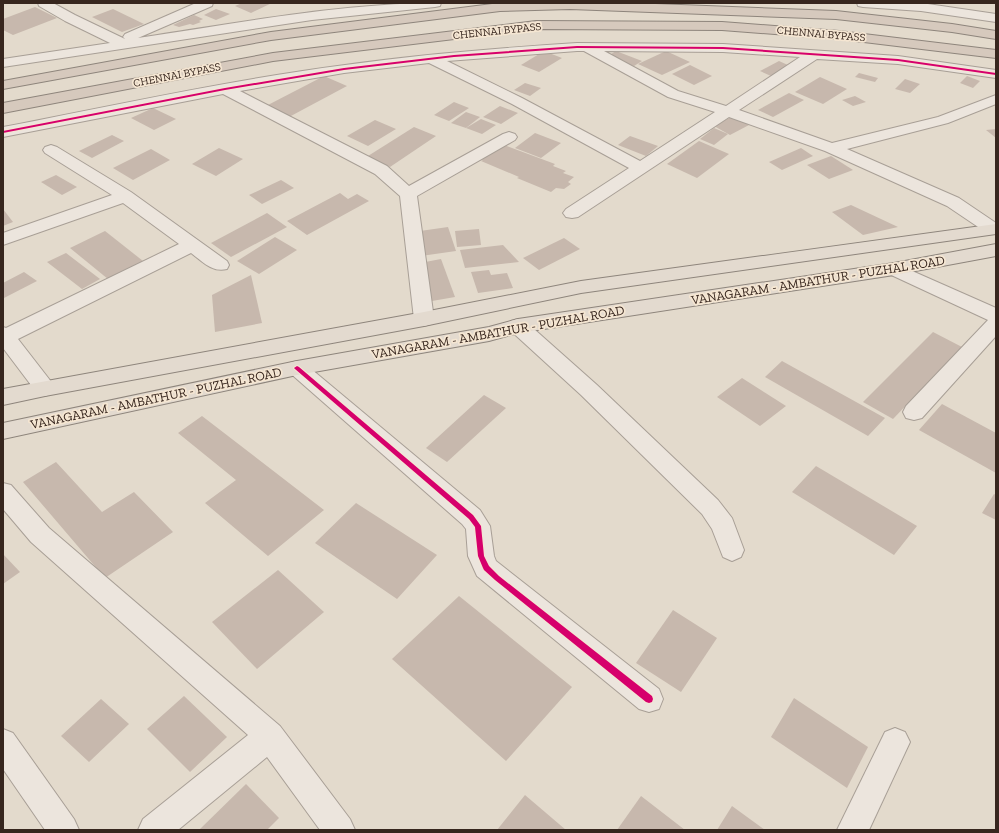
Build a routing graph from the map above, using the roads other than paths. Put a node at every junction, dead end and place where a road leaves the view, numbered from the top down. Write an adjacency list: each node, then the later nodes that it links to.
1 (45, 3): 11 (street)
2 (207, 3): 11 (street)
3 (435, 3): 8 (street)
4 (863, 3): 9 (street)
5 (981, 3): 7 (street)
6 (296, 6): 8 (street)
7 (996, 13)
8 (312, 16): 11 (street)
9 (996, 18)
10 (996, 35): 18 (highway, CHENNAI BYPASS)
11 (116, 45): 16 (street)
12 (586, 48): 13 (street); 15 (street); 22 (street)
13 (814, 54): 17 (street); 22 (street)
14 (996, 54): 21 (highway, CHENNAI BYPASS)
15 (432, 58): 19 (street); 27 (street)
16 (3, 63)
17 (996, 74)
18 (3, 85)
19 (225, 89): 23 (street); 28 (street)
20 (996, 99): 25 (street)
21 (3, 108)
22 (728, 111): 25 (street); 27 (street)
23 (3, 132)
24 (508, 137): 28 (street)
25 (831, 148): 31 (street)
26 (51, 150): 29 (street)
27 (641, 168): 30 (street)
28 (408, 194): 38 (street)
29 (125, 196): 32 (street); 33 (street)
30 (572, 213)
31 (995, 229): 38 (main road)
32 (3, 239)
33 (192, 245): 35 (street); 41 (street)
34 (996, 250): 36 (main road, VANAGARAM - AMBATHUR - PUZHAL ROAD)
35 (220, 265)
36 (894, 269): 37 (street); 40 (main road, VANAGARAM - AMBATHUR - PUZHAL ROAD)
37 (996, 316)
38 (424, 319): 43 (main road)
39 (996, 324): 45 (street)
40 (518, 326): 42 (main road, VANAGARAM - AMBATHUR - PUZHAL ROAD); 48 (street)
41 (4, 335): 43 (street)
42 (297, 368): 46 (main road, VANAGARAM - AMBATHUR - PUZHAL ROAD); 49 (street)
43 (45, 388): 44 (main road)
44 (3, 397)
45 (914, 412)
46 (3, 431)
47 (3, 492): 50 (street)
48 (732, 550)
49 (649, 698)
50 (270, 736): 54 (street); 55 (street)
51 (895, 742): 56 (street)
52 (3, 743): 53 (street)
53 (63, 830)
54 (154, 830)
55 (339, 830)
56 (853, 830)

